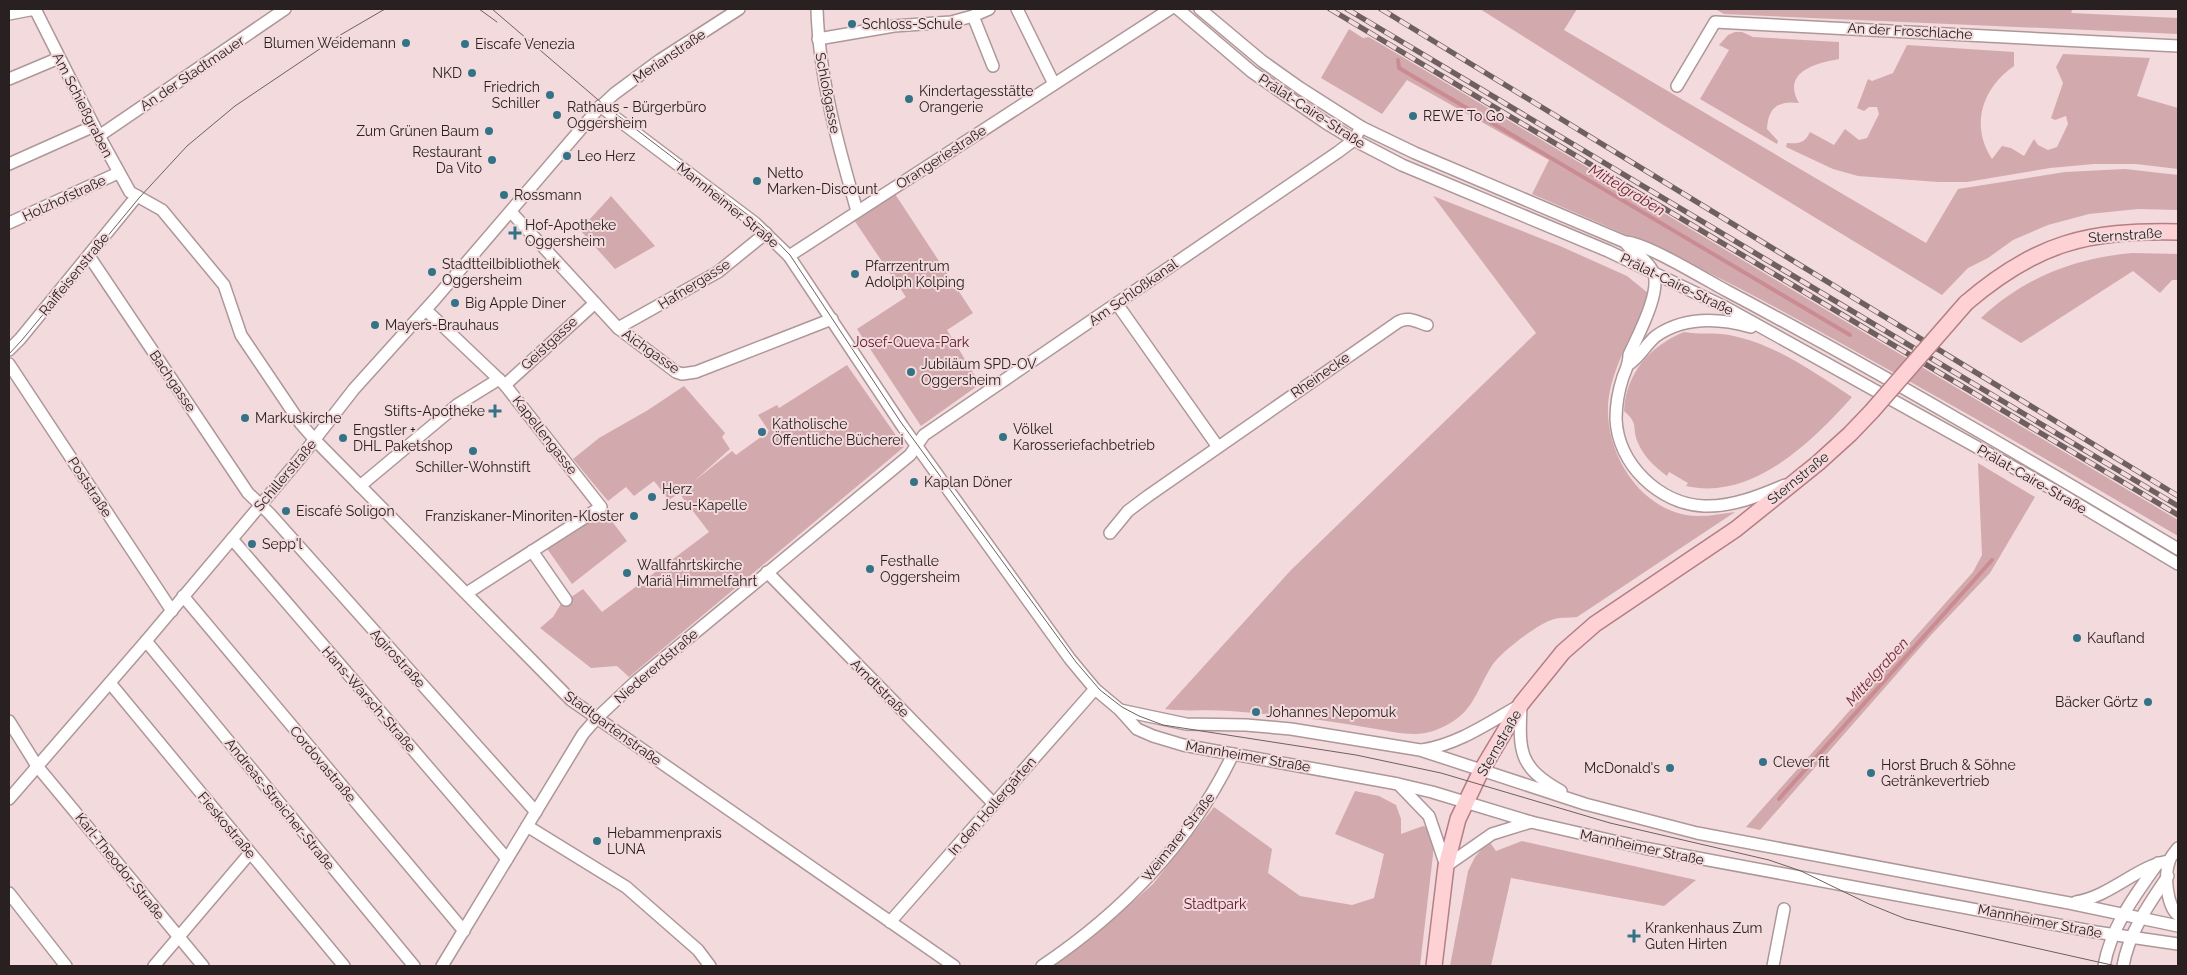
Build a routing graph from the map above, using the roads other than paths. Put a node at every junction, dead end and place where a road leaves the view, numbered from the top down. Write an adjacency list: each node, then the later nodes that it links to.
1 (36, 9): 10 (street); 14 (street, Am Schießgraben)
2 (285, 9): 21 (street, An der Stadtmauer)
3 (739, 9): 19 (street, Merianstraße)
4 (817, 9): 12 (street)
5 (989, 9): 11 (street, Schloßgasse)
6 (1017, 9): 17 (street)
7 (1170, 9): 17 (street, Orangeriestraße)
8 (1178, 9): 22 (street, Prälat-Caire-Straße)
9 (1200, 9): 20 (street, Prälat-Caire-Straße)
10 (9, 14)
11 (973, 16): 12 (street, Schloßgasse); 15 (street)
12 (818, 39): 28 (street, Schloßgasse)
13 (2178, 46): 18 (street, An der Froschlache)
14 (59, 58): 16 (street); 21 (street, Am Schießgraben)
15 (993, 66)
16 (9, 79)
17 (1054, 84): 28 (street, Orangeriestraße)
18 (1677, 86)
19 (600, 106): 29 (street, Schillerstraße); 32 (street, Mannheimer Straße)
20 (1361, 127): 22 (street); 25 (street, Prälat-Caire-Straße)
21 (96, 131): 23 (street, An der Stadtmauer); 24 (street, Am Schießgraben)
22 (1354, 140): 26 (street, Prälat-Caire-Straße); 38 (street, Am Schloßkanal)
23 (9, 164)
24 (118, 173): 27 (street, Am Schießgraben); 30 (street, Holzhofstraße)
25 (1477, 180): 26 (street); 33 (street, Prälat-Caire-Straße)
26 (1472, 193): 36 (street, Prälat-Caire-Straße)
27 (137, 196): 34 (street, Raiffeisenstraße); 50 (street, Am Schießgraben)
28 (857, 211): 35 (street, Orangeriestraße)
29 (511, 212): 37 (street, Aichgasse); 39 (street, Schillerstraße)
30 (9, 224)
31 (2178, 232): 54 (main road, Sternstraße, bridge)
32 (766, 233): 35 (street, Mannheimer Straße); 42 (street, Hafnergasse)
33 (1625, 242): 36 (street); 48 (street, Prälat-Caire-Straße)
34 (88, 256): 44 (street, Raiffeisenstraße); 57 (street, Bachgasse)
35 (789, 256): 40 (street, Mannheimer Straße)
36 (1654, 272): 43 (street, Prälat-Caire-Straße); 46 (street)
37 (595, 302): 42 (street, Aichgasse); 47 (street, Geistgasse)
38 (1117, 304): 51 (street, Am Schloßkanal); 52 (street)
39 (426, 310): 47 (street, Kapellengasse); 50 (street, Schillerstraße)
40 (832, 319): 42 (street, Aichgasse); 51 (street, Mannheimer Straße)
41 (1427, 325): 52 (street, Rheinecke)
42 (618, 328)
43 (1771, 333): 46 (street); 49 (street, Prälat-Caire-Straße)
44 (9, 350)
45 (9, 364): 67 (street, Poststraße)
46 (1629, 364): 54 (street)
47 (502, 382): 55 (street, Geistgasse); 61 (street, Kapellengasse)
48 (1960, 421): 49 (street); 53 (street, Prälat-Caire-Straße)
49 (1952, 433): 56 (street, Prälat-Caire-Straße)
50 (315, 440): 55 (street, Stadtgartenstraße); 57 (street, Schillerstraße)
51 (916, 446): 63 (street, Niedererdstraße); 70 (street, Mannheimer Straße)
52 (1218, 447): 58 (street, Rheinecke)
53 (2061, 479): 56 (street); 60 (street, Prälat-Caire-Straße)
54 (1794, 482): 71 (main road, Sternstraße)
55 (360, 486): 64 (street, Stadtgartenstraße)
56 (2054, 490): 62 (street, Prälat-Caire-Straße)
57 (260, 504): 59 (street, Schillerstraße); 84 (street, Agirostraße)
58 (1110, 533)
59 (235, 543): 65 (street, Schillerstraße); 89 (street, Hans-Warsch-Straße)
60 (2178, 549)
61 (532, 551): 64 (street, Kapellengasse); 66 (street)
62 (2178, 564)
63 (767, 572): 73 (street, Niedererdstraße); 82 (street, Arndtstraße)
64 (466, 593): 73 (street, Stadtgartenstraße)
65 (186, 600): 67 (street, Schillerstraße); 101 (street, Cordovastraße)
66 (566, 600)
67 (172, 610): 68 (street, Schillerstraße)
68 (146, 641): 69 (street, Schillerstraße); 110 (street, Andreas-Streicher-Straße)
69 (110, 683): 77 (street, Schillerstraße); 88 (street, Fieskostraße)
70 (1094, 689): 72 (street, Mannheimer Straße); 82 (street, In den Hollergärten)
71 (1521, 704): 75 (street); 78 (main road, Sternstraße); 83 (street)
72 (1120, 710): 75 (street, Mannheimer Straße); 76 (street, Mannheimer Straße)
73 (596, 719): 84 (street, Niedererdstraße); 99 (street, Stadtgartenstraße)
74 (9, 721): 77 (street, Karl-Theodor-Straße)
75 (1420, 750): 78 (street, Mannheimer Straße)
76 (1233, 754): 79 (street, Mannheimer Straße); 114 (street, Weimarer Straße)
77 (37, 766): 80 (street, Schillerstraße); 103 (street, Karl-Theodor-Straße)
78 (1482, 771): 81 (main road, Sternstraße); 83 (street, Mannheimer Straße)
79 (1398, 784): 81 (street, Mannheimer Straße); 91 (street)
80 (9, 799)
81 (1465, 803): 85 (street, Mannheimer Straße); 91 (main road, Sternstraße)
82 (994, 804): 99 (street, In den Hollergärten)
83 (1585, 804): 94 (street, Mannheimer Straße)
84 (536, 812): 86 (street, Niedererdstraße)
85 (1531, 822): 91 (street); 102 (street, Mannheimer Straße)
86 (527, 826): 89 (street, Niedererdstraße); 112 (street)
87 (2178, 848): 90 (street)
88 (250, 852): 103 (street); 109 (street, Fieskostraße)
89 (507, 859): 101 (street, Niedererdstraße)
90 (2163, 862): 92 (street); 94 (street); 96 (street)
91 (1446, 866): 115 (main road, Sternstraße)
92 (2168, 876): 97 (street); 98 (street)
93 (9, 893): 106 (street)
94 (2069, 903): 96 (street, Mannheimer Straße)
95 (1784, 909): 116 (street)
96 (2122, 914): 98 (street, Mannheimer Straße); 102 (street)
97 (2178, 915)
98 (2140, 918): 100 (street, Mannheimer Straße); 104 (street)
99 (890, 922): 113 (street, Stadtgartenstraße)
100 (2178, 926)
101 (464, 931): 111 (street, Niedererdstraße)
102 (2113, 935): 104 (street, Mannheimer Straße); 117 (street)
103 (178, 937): 107 (street); 108 (street, Karl-Theodor-Straße)
104 (2132, 938): 105 (street, Mannheimer Straße); 118 (street)
105 (2178, 944)
106 (66, 966)
107 (154, 966)
108 (202, 966)
109 (344, 966)
110 (414, 966)
111 (442, 966)
112 (710, 966)
113 (954, 966)
114 (1042, 966)
115 (1434, 966)
116 (1773, 966)
117 (2104, 966)
118 (2123, 966)

